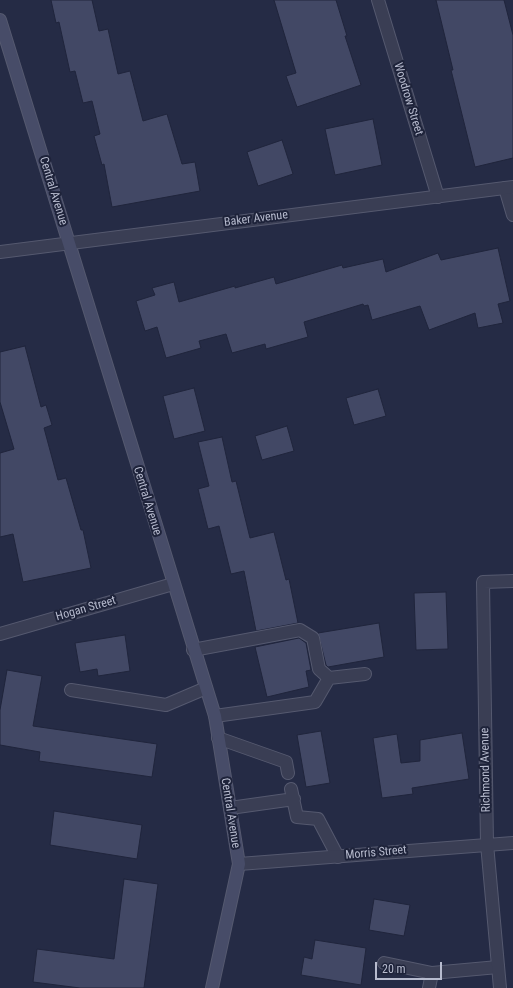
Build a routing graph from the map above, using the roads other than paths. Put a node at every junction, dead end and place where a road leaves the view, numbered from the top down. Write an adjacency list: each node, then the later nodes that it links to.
1 (378, 0): 4 (street, Woodrow Street)
2 (0, 20): 6 (main road, Central Avenue)
3 (509, 188): 4 (street, Baker Avenue); 5 (street)
4 (438, 197): 6 (street, Baker Avenue)
5 (513, 215)
6 (69, 243): 7 (street, Baker Avenue); 9 (main road, Central Avenue)
7 (0, 252)
8 (513, 581): 21 (street, Richmond Avenue)
9 (173, 584): 10 (street, Hogan Street); 11 (main road, Central Avenue)
10 (0, 634)
11 (194, 650): 13 (street); 14 (main road, Central Avenue)
12 (365, 674): 13 (street)
13 (330, 678): 16 (street)
14 (206, 688): 15 (street); 16 (main road, Central Avenue)
15 (71, 690)
16 (215, 716): 17 (main road, Central Avenue)
17 (218, 738): 18 (street); 19 (main road, Central Avenue)
18 (288, 773)
19 (230, 808): 22 (street); 23 (main road, Central Avenue)
20 (513, 843): 21 (street, Morris Street)
21 (488, 844): 22 (street, Morris Street); 25 (street, Richmond Avenue)
22 (338, 857): 23 (street, Morris Street)
23 (238, 864): 27 (main road, Central Avenue)
24 (384, 963): 26 (street)
25 (498, 967): 26 (street); 29 (street, Richmond Avenue)
26 (432, 973): 28 (street)
27 (212, 988)
28 (429, 988)
29 (500, 988)

